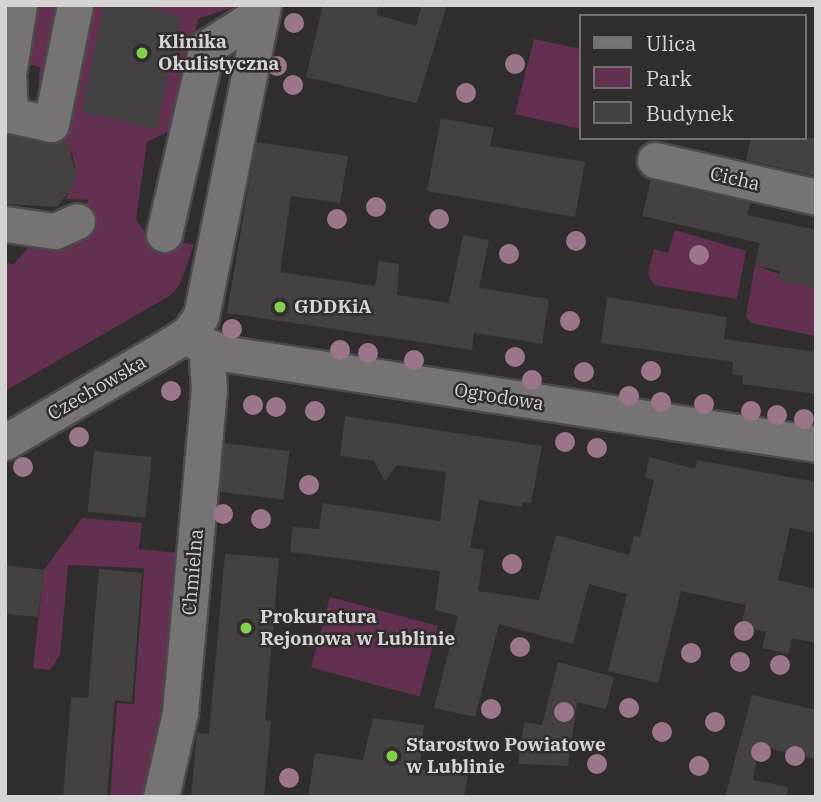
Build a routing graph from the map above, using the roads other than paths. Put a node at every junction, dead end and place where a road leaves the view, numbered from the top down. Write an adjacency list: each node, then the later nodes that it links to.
1 (19, 5): 4 (street)
2 (75, 5): 4 (street)
3 (261, 13): 9 (street); 10 (street)
4 (8, 116)
5 (655, 160): 6 (street, Cicha)
6 (816, 197)
7 (77, 220): 8 (street)
8 (5, 224)
9 (164, 234)
10 (197, 339): 11 (street, Czechowska); 12 (street, Ogrodowa); 13 (street, Chmielna)
11 (5, 442)
12 (816, 444)
13 (161, 797)

